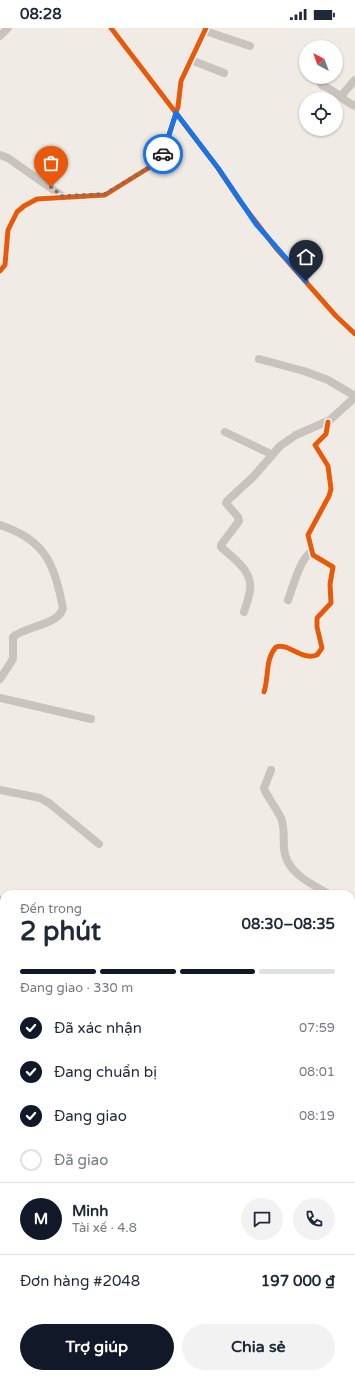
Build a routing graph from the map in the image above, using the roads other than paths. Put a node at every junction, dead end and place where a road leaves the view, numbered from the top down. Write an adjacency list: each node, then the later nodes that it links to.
1 (8, 28): 4 (street)
2 (111, 28): 14 (street)
3 (205, 29): 5 (street); 6 (street)
4 (0, 36)
5 (250, 46)
6 (191, 60): 7 (street); 14 (street)
7 (224, 73)
8 (355, 80): 11 (street)
9 (321, 84): 10 (street)
10 (334, 92)
11 (343, 94)
12 (343, 99): 13 (street)
13 (355, 106)
14 (177, 110): 16 (street); 18 (street)
15 (0, 155): 16 (street)
16 (62, 196): 17 (street)
17 (0, 271)
18 (355, 334)
19 (259, 359): 20 (street)
20 (355, 396): 21 (street)
21 (328, 422): 23 (street); 25 (street)
22 (225, 432): 23 (street)
23 (271, 454): 27 (street)
24 (0, 525): 28 (street)
25 (311, 552): 26 (street); 29 (street)
26 (288, 600)
27 (244, 612)
28 (0, 679)
29 (264, 692)
30 (0, 698): 31 (street)
31 (90, 719)
32 (271, 770): 35 (street)
33 (0, 790): 34 (street)
34 (99, 844)
35 (322, 890)

